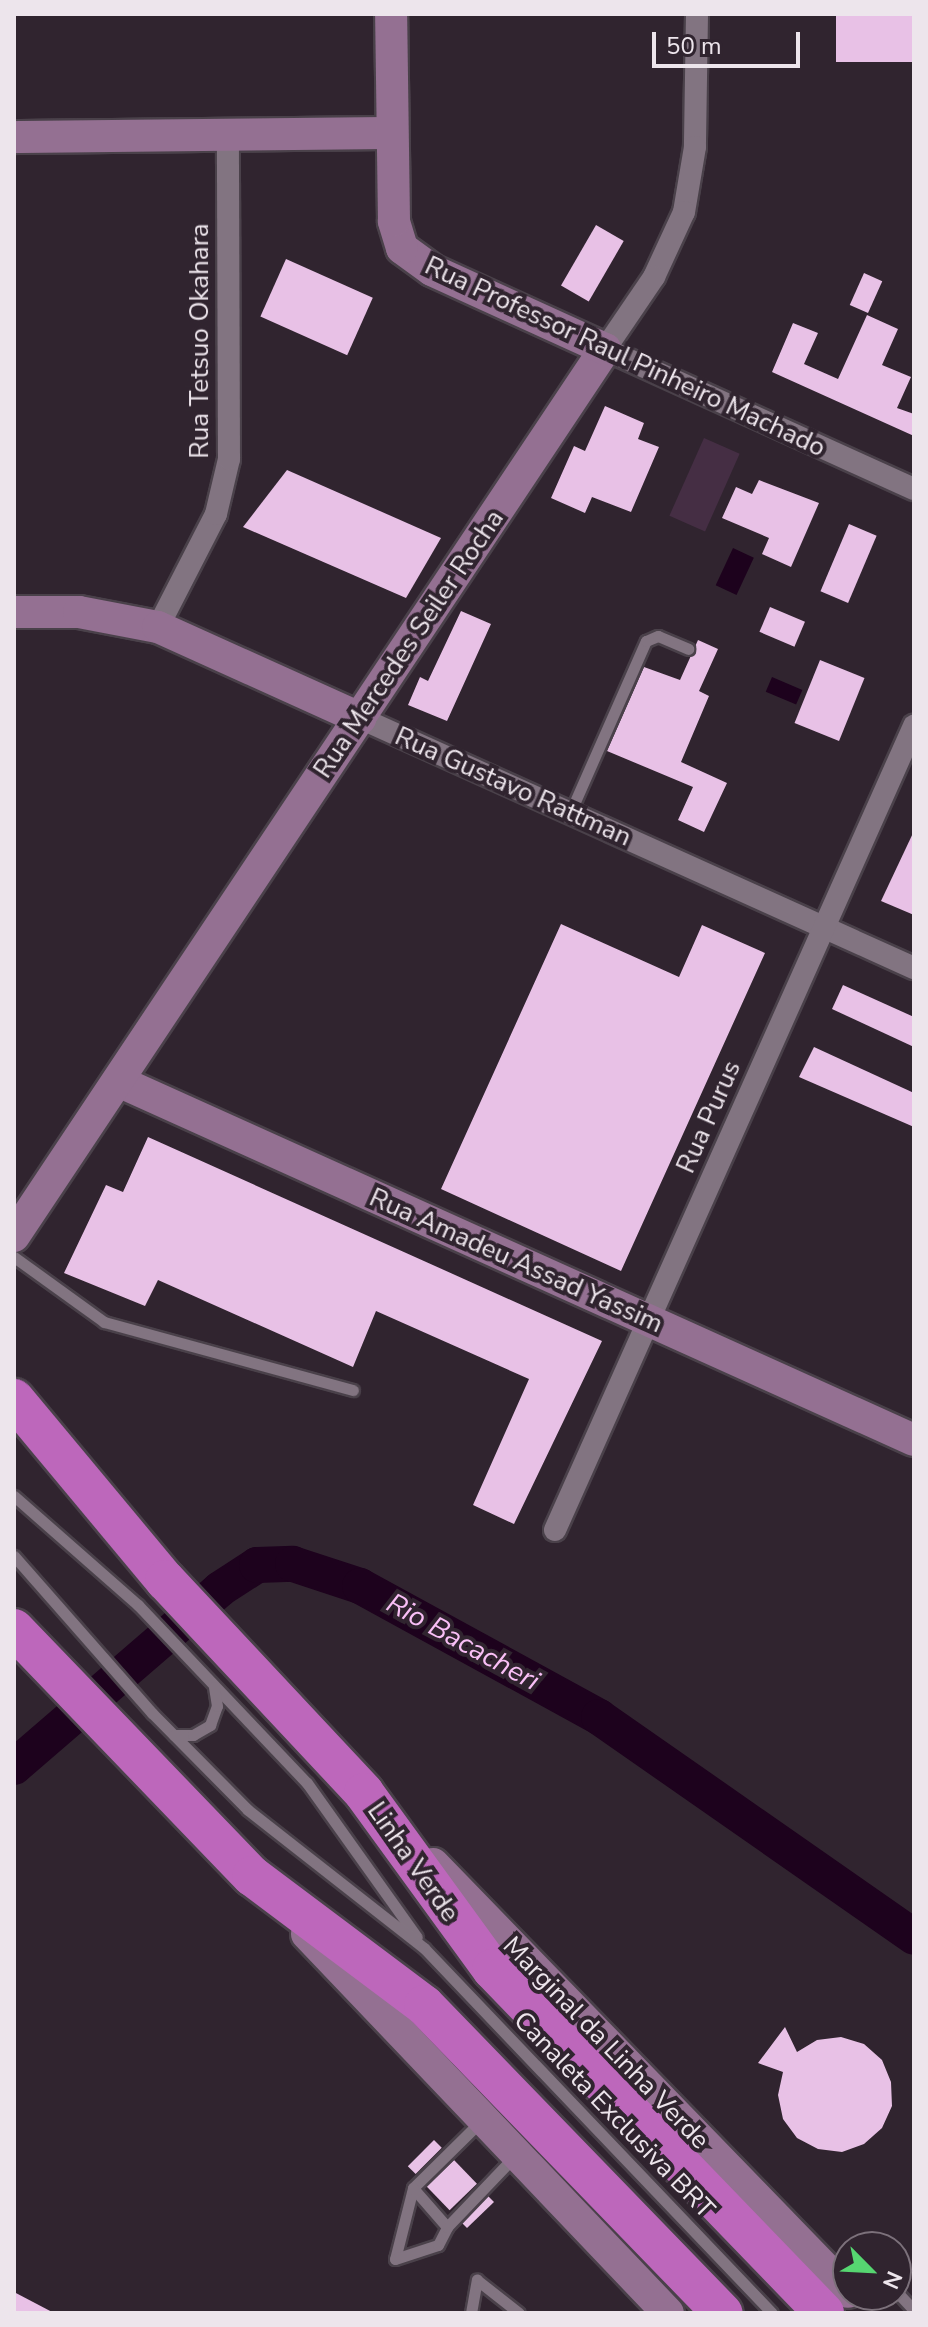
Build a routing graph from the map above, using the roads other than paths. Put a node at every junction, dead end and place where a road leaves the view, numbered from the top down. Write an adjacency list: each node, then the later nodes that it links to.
1 (391, 14): 3 (main road, Rua Professor Raul Pinheiro Machado)
2 (697, 14): 6 (street, Rua Mercedes Seiler Rocha)
3 (392, 133): 4 (main road); 6 (main road, Rua Professor Raul Pinheiro Machado)
4 (228, 135): 5 (main road); 9 (street, Rua Tetsuo Okahara)
5 (14, 137)
6 (605, 349): 7 (street, Rua Professor Raul Pinheiro Machado); 11 (main road, Rua Mercedes Seiler Rocha)
7 (914, 489)
8 (14, 612): 9 (main road, Rua Gustavo Rattman)
9 (158, 627): 11 (main road, Rua Gustavo Rattman)
10 (688, 649): 13 (lane)
11 (360, 718): 13 (street, Rua Gustavo Rattman); 16 (main road, Rua Mercedes Seiler Rocha)
12 (911, 739): 14 (street, Rua Purus)
13 (570, 813): 14 (street, Rua Gustavo Rattman)
14 (824, 928): 15 (street, Rua Gustavo Rattman); 19 (street, Rua Purus)
15 (913, 964)
16 (118, 1081): 17 (main road, Rua Mercedes Seiler Rocha); 19 (main road, Rua Amadeu Assad Yassim)
17 (14, 1236)
18 (14, 1257): 20 (lane)
19 (649, 1321): 22 (main road, Rua Amadeu Assad Yassim); 24 (street, Rua Purus)
20 (353, 1390)
21 (14, 1399): 26 (highway, Linha Verde)
22 (914, 1440)
23 (14, 1496): 26 (lane)
24 (555, 1530)
25 (14, 1556): 30 (lane, Canaleta Exclusiva BRT)
26 (152, 1593): 28 (highway, Linha Verde)
27 (14, 1629): 32 (highway)
28 (212, 1657): 29 (lane, Canaleta Exclusiva BRT); 31 (highway, Linha Verde)
29 (214, 1687): 30 (lane); 33 (lane, Canaleta Exclusiva BRT)
30 (173, 1735): 33 (lane, Canaleta Exclusiva BRT)
31 (364, 1793): 38 (main road, Marginal da Linha Verde); 44 (highway, Linha Verde)
32 (252, 1876): 34 (main road); 42 (highway)
33 (424, 1948): 43 (lane, Canaleta Exclusiva BRT)
34 (483, 2119): 35 (main road); 36 (lane)
35 (517, 2154): 37 (lane); 41 (main road)
36 (413, 2188): 37 (lane); 37 (lane)
37 (447, 2227)
38 (832, 2264)
39 (471, 2313): 40 (lane)
40 (519, 2313)
41 (668, 2313)
42 (722, 2313)
43 (772, 2313)
44 (824, 2313)

